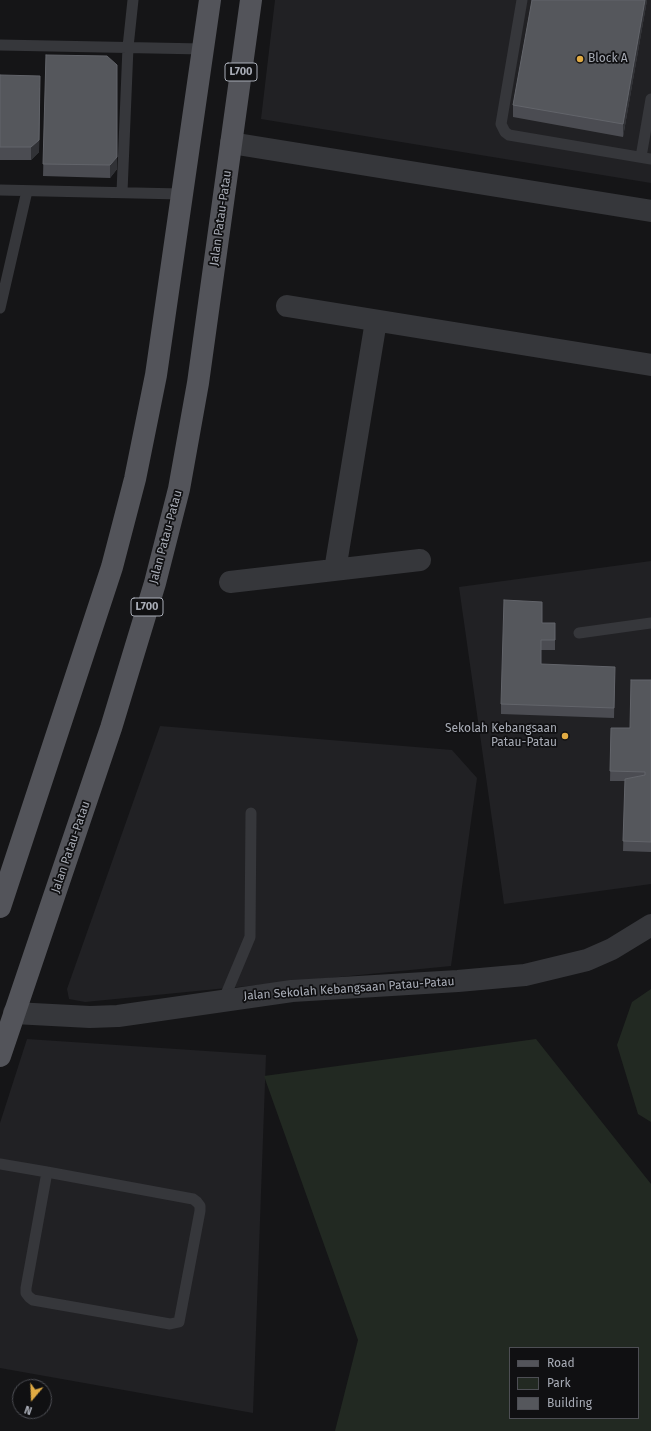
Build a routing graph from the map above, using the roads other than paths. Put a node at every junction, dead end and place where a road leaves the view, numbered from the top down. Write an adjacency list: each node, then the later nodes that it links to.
1 (133, 0): 6 (lane)
2 (210, 0): 7 (main road)
3 (251, 0): 9 (main road, Jalan Patau-Patau / L700)
4 (522, 0): 10 (lane)
5 (0, 45): 6 (lane)
6 (128, 47): 7 (lane); 13 (lane)
7 (203, 49): 14 (main road)
8 (651, 99): 10 (lane)
9 (231, 143): 15 (street); 30 (main road, Jalan Patau-Patau / L700)
10 (646, 158)
11 (0, 190): 12 (lane)
12 (27, 191): 13 (lane); 17 (lane)
13 (122, 192): 14 (lane)
14 (181, 194): 26 (main road)
15 (651, 211)
16 (287, 306): 18 (street)
17 (0, 308)
18 (376, 321): 19 (street); 21 (street)
19 (651, 365)
20 (420, 560): 21 (street)
21 (334, 570): 22 (street)
22 (230, 582)
23 (651, 623): 24 (lane)
24 (579, 633)
25 (251, 813): 29 (lane)
26 (6, 866): 27 (main road)
27 (0, 906)
28 (651, 925): 29 (street, Jalan Sekolah Kebangsaan Patau-Patau)
29 (224, 1000): 30 (street, Jalan Sekolah Kebangsaan Patau-Patau)
30 (14, 1012): 31 (main road, Jalan Patau-Patau / L700)
31 (0, 1056)
32 (0, 1164): 33 (lane)
33 (47, 1172): 33 (lane)

